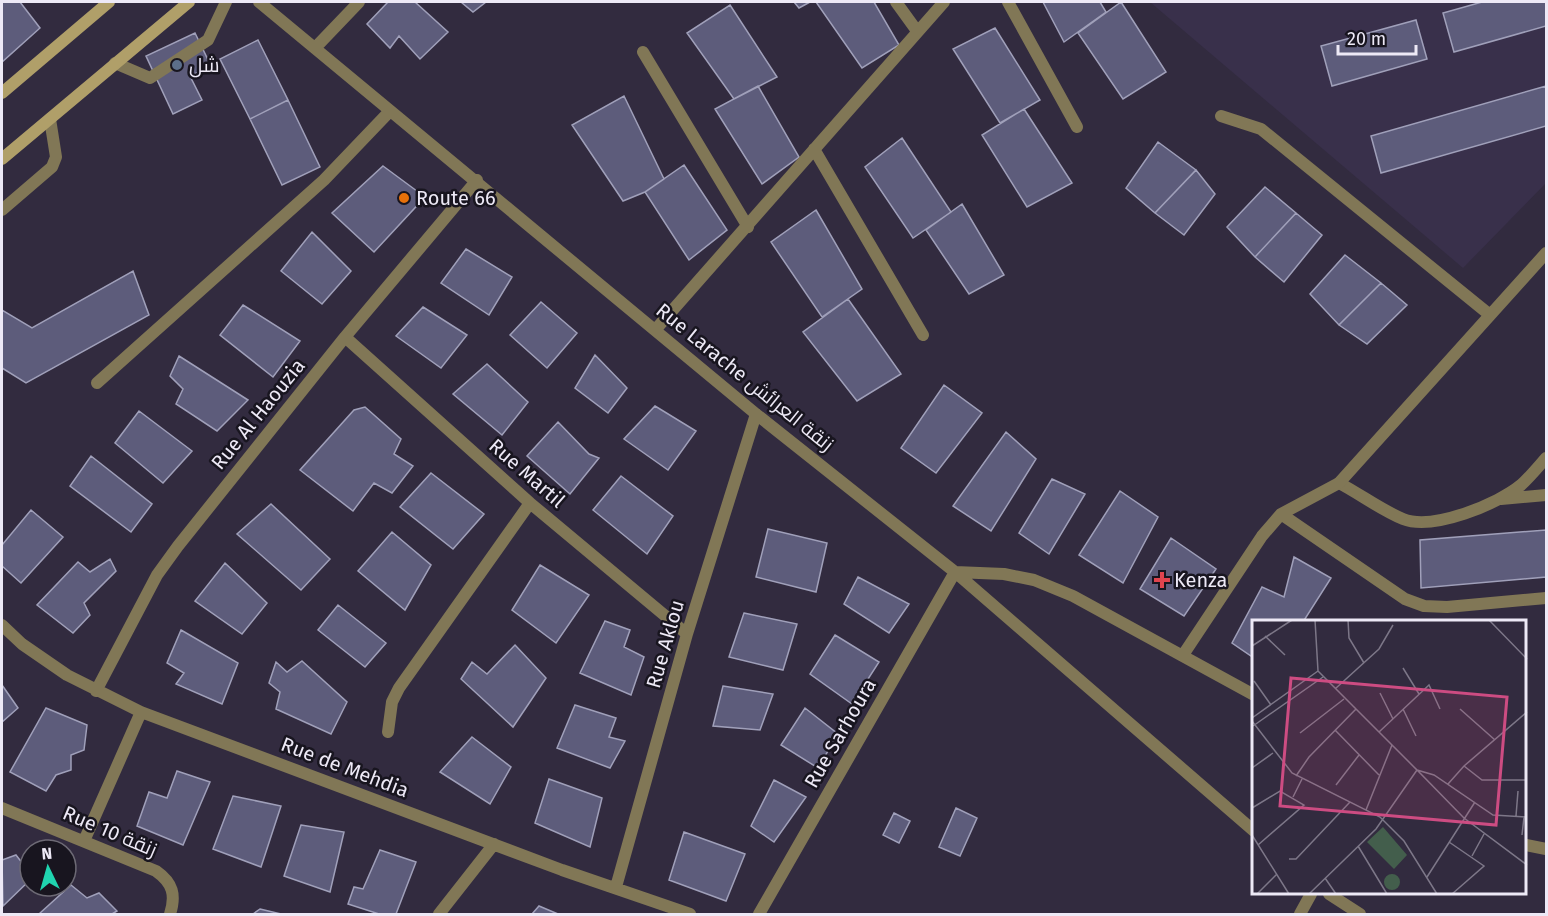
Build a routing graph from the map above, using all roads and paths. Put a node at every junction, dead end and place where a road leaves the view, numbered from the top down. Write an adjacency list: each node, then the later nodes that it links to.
1 (109, 2): 13 (street)
2 (189, 2): 12 (street)
3 (226, 2): 12 (street)
4 (259, 2): 10 (street, Rue Larache زنقة العرائش)
5 (359, 2): 10 (street)
6 (896, 2): 9 (street)
7 (944, 2): 9 (street)
8 (1008, 2): 17 (street)
9 (917, 31): 18 (street)
10 (315, 48): 14 (street, Rue Larache زنقة العرائش)
11 (643, 52): 22 (street)
12 (116, 63): 16 (street)
13 (2, 93)
14 (390, 111): 20 (street, Rue Larache زنقة العرائش); 28 (street)
15 (1221, 116): 24 (street)
16 (50, 119): 19 (street); 21 (street)
17 (1077, 127)
18 (814, 149): 22 (street); 26 (street)
19 (2, 159)
20 (477, 180): 25 (street, Rue Larache زنقة العرائش); 27 (street, Rue Al Haouzia)
21 (2, 210)
22 (748, 227): 25 (street)
23 (1546, 253): 24 (street)
24 (1490, 315): 31 (street)
25 (656, 329): 29 (street, Rue Larache زنقة العرائش)
26 (923, 335)
27 (345, 337): 34 (street, Rue Martil); 41 (street, Rue Al Haouzia)
28 (97, 384)
29 (756, 414): 36 (street, Rue Larache زنقة العرائش); 39 (street, Rue Aklou)
30 (1546, 458): 33 (street)
31 (1339, 483): 33 (street); 35 (street)
32 (1546, 495): 33 (street)
33 (1496, 499)
34 (530, 503): 39 (street, Rue Martil); 44 (street)
35 (1281, 514): 37 (street); 40 (street)
36 (955, 572): 40 (street); 46 (street, Rue Larache زنقة العرائش); 57 (street, Rue Sarhoura)
37 (1546, 598)
38 (2, 625): 41 (street, Rue de Mehdia)
39 (687, 634): 51 (street, Rue Aklou)
40 (1183, 655): 42 (street)
41 (96, 691): 43 (street, Rue de Mehdia)
42 (1252, 694)
43 (141, 712): 47 (street); 48 (street, Rue de Mehdia)
44 (388, 732)
45 (2, 808): 47 (street, Rue 10 زنقة)
46 (1252, 829)
47 (84, 841): 54 (street, Rue 10 زنقة)
48 (494, 844): 51 (street, Rue de Mehdia); 55 (street)
49 (1527, 845): 50 (street)
50 (1546, 849)
51 (616, 888): 56 (street, Rue de Mehdia)
52 (1310, 895): 58 (street)
53 (1330, 895): 59 (street)
54 (170, 915)
55 (439, 915)
56 (690, 915)
57 (759, 915)
58 (1300, 915)
59 (1360, 915)

